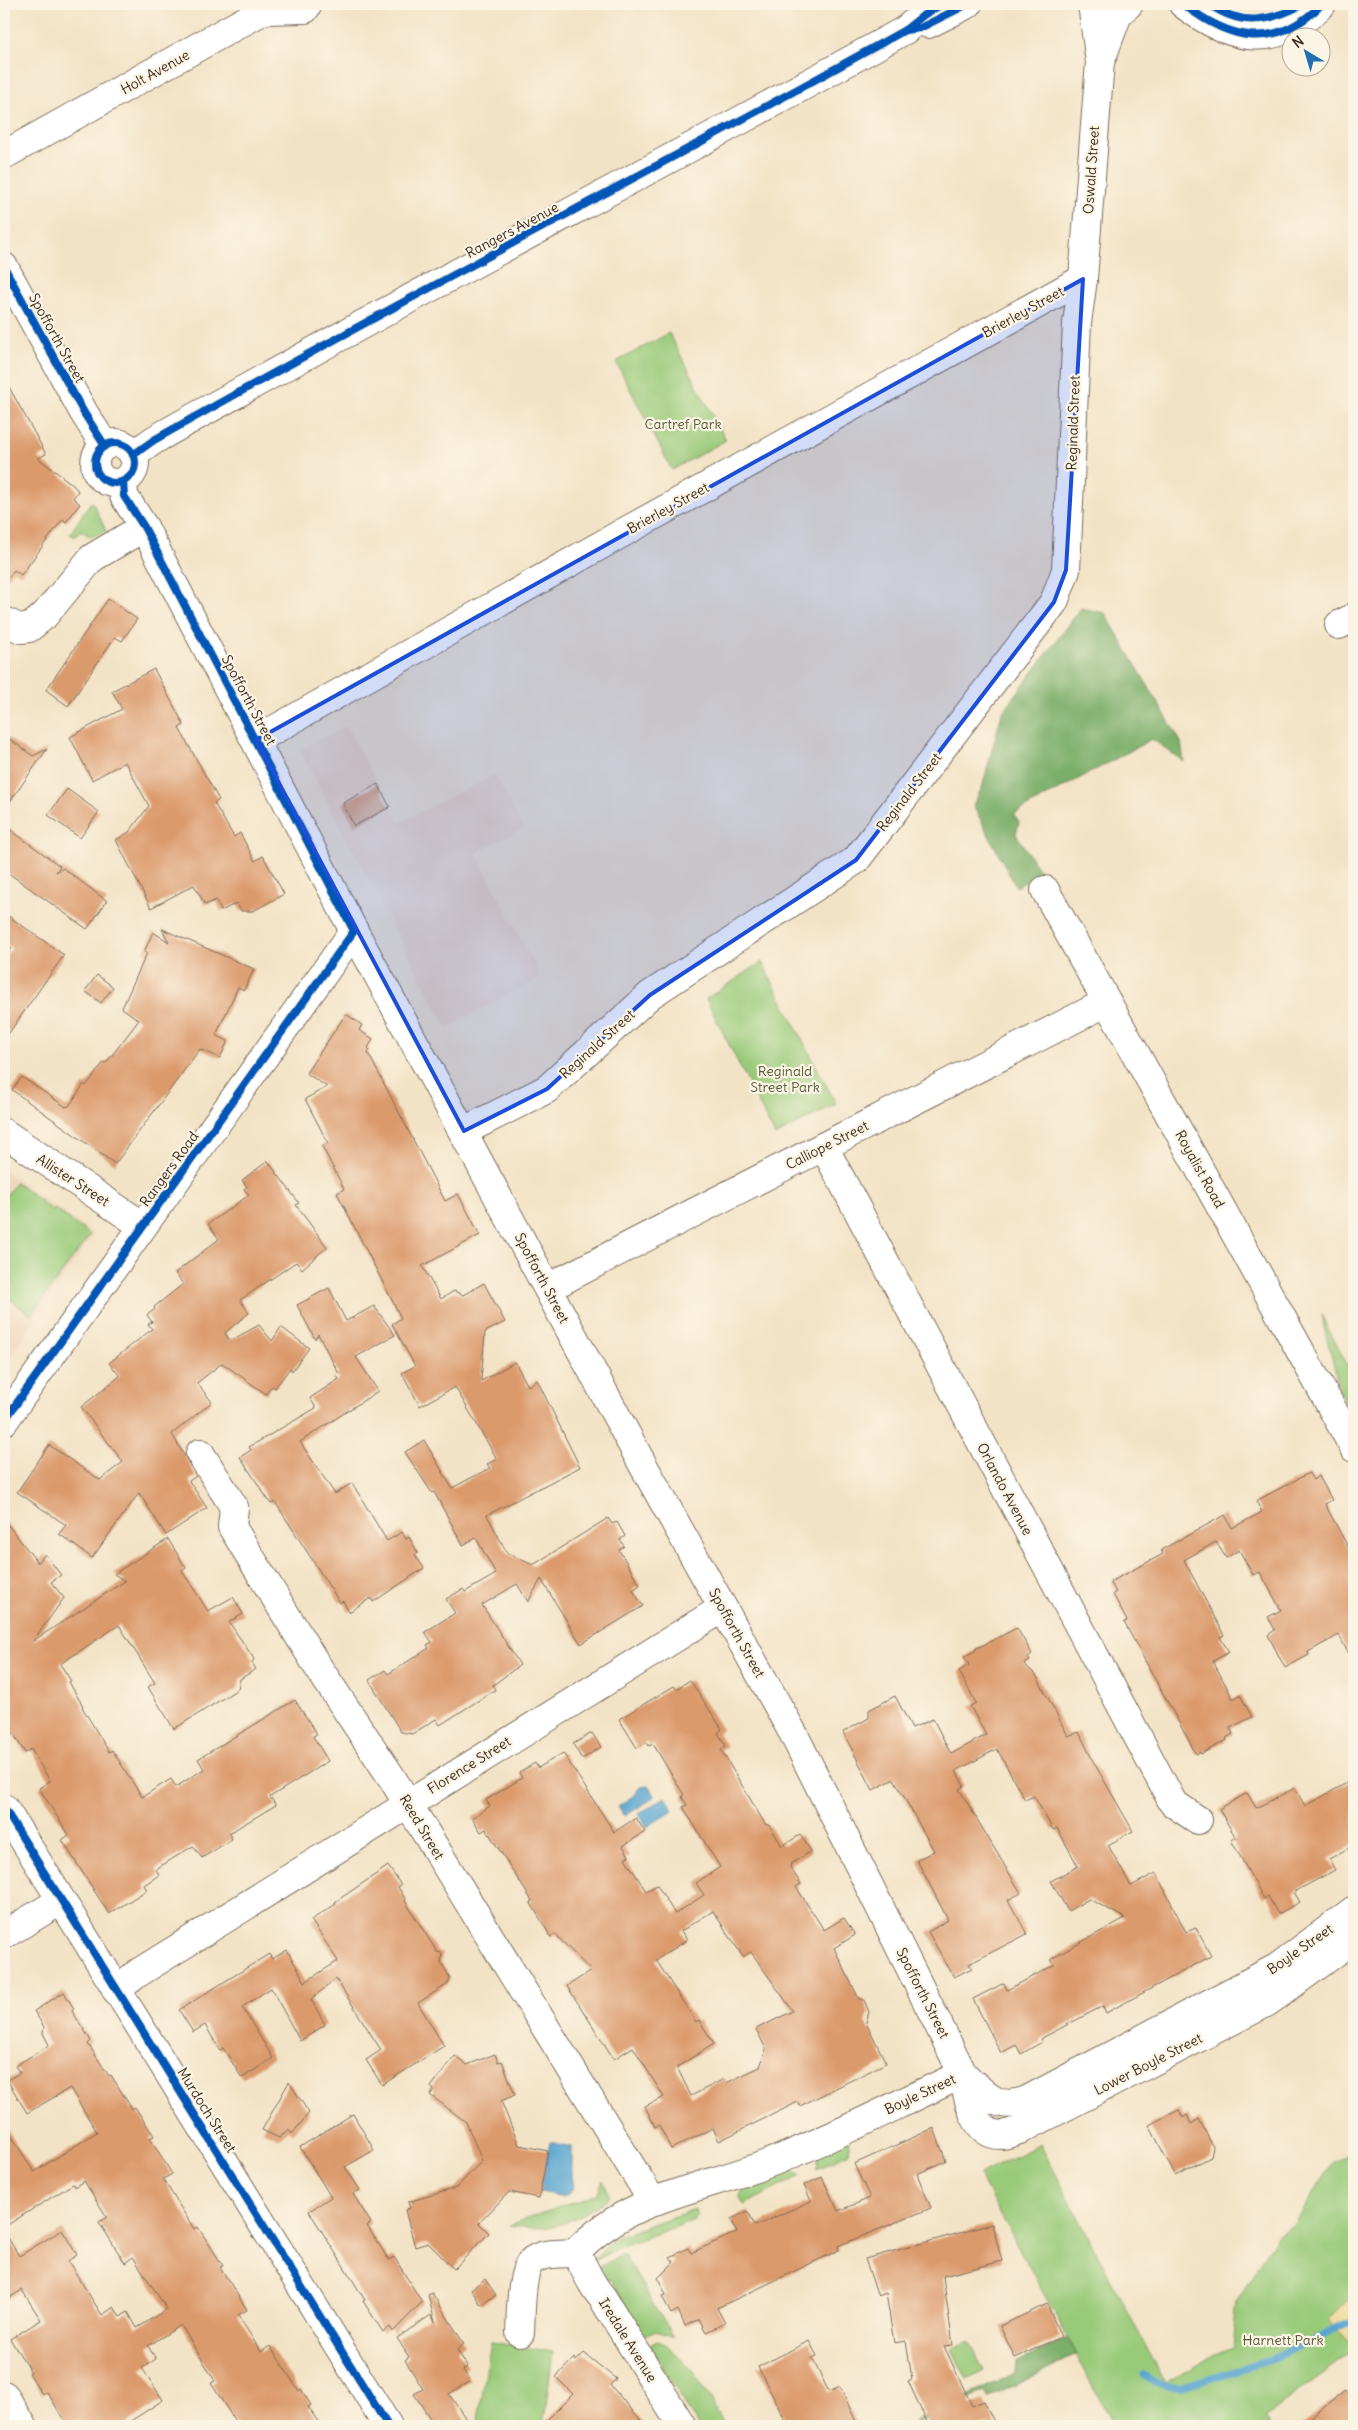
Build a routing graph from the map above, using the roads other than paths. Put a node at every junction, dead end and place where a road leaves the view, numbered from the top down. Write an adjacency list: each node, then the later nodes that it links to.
1 (308, 4): 12 (street, Holt Avenue)
2 (942, 4): 10 (street, Rangers Avenue)
3 (968, 4): 10 (street, Rangers Avenue)
4 (1092, 4): 11 (street, Oswald Street)
5 (1129, 4): 11 (street, Oswald Street)
6 (1183, 4): 9 (street)
7 (1209, 4): 8 (street)
8 (1303, 4)
9 (1322, 4)
10 (904, 30): 16 (street, Rangers Avenue)
11 (1100, 62): 14 (street, Oswald Street)
12 (4, 155)
13 (4, 267): 15 (street, Spofforth Street)
14 (1083, 279): 20 (street, Brierley Street); 24 (street, Reginald Street)
15 (105, 446): 16 (street); 17 (street)
16 (133, 455): 17 (street)
17 (123, 482): 18 (street, Spofforth Street)
18 (144, 527): 19 (street); 20 (street, Spofforth Street)
19 (4, 621)
20 (256, 740): 22 (street, Spofforth Street)
21 (1045, 890): 23 (street, Royalist Road)
22 (354, 931): 24 (street, Spofforth Street); 27 (street, Rangers Road)
23 (1107, 1002): 26 (street, Calliope Street); 30 (street, Royalist Road)
24 (464, 1131): 28 (street, Spofforth Street)
25 (4, 1133): 27 (street, Allister Street)
26 (824, 1147): 28 (street, Calliope Street); 35 (street, Orlando Avenue)
27 (143, 1226): 29 (street, Rangers Road)
28 (548, 1288): 32 (street, Spofforth Street)
29 (4, 1421)
30 (1354, 1448)
31 (200, 1453): 33 (street, Reed Street)
32 (723, 1608): 33 (street, Florence Street); 41 (street, Spofforth Street)
33 (408, 1804): 40 (street, Florence Street); 42 (street, Reed Street)
34 (4, 1808): 36 (street, Murdoch Street)
35 (1198, 1820)
36 (60, 1901): 38 (street); 40 (street, Murdoch Street)
37 (1354, 1910): 41 (street, Boyle Street)
38 (4, 1935)
39 (1354, 1939): 41 (street, Lower Boyle Street)
40 (116, 1990): 47 (street, Murdoch Street)
41 (963, 2074): 42 (street, Boyle Street)
42 (653, 2202): 43 (street, Boyle Street)
43 (575, 2253): 44 (street); 48 (street, Iredale Avenue)
44 (520, 2333)
45 (4, 2395): 46 (street)
46 (23, 2426)
47 (388, 2426)
48 (682, 2426)

